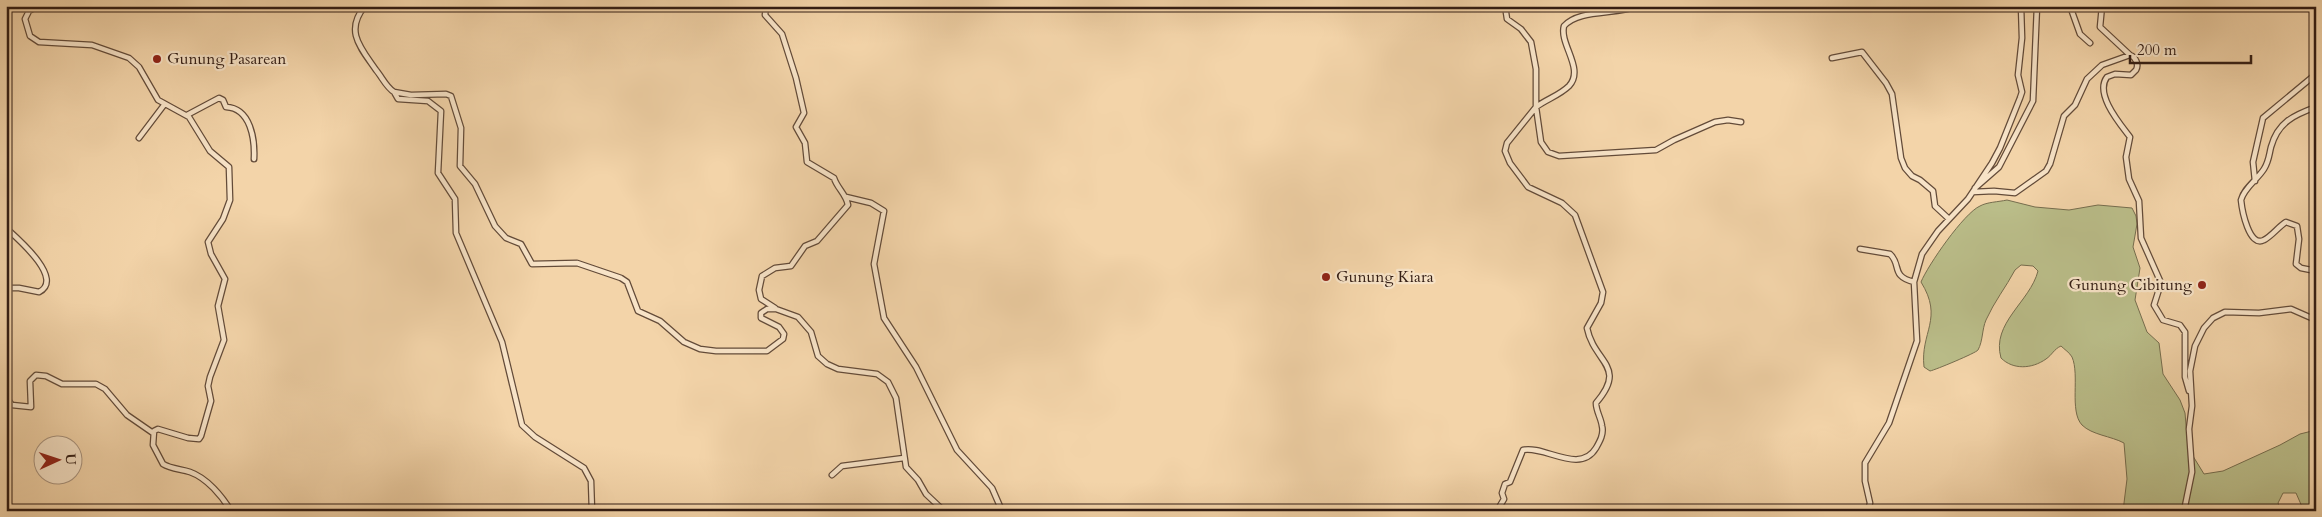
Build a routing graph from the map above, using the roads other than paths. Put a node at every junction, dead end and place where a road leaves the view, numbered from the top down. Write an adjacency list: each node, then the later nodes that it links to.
1 (22, 6): 13 (street)
2 (38, 6): 13 (street)
3 (364, 6): 18 (street)
4 (766, 6): 28 (street)
5 (1505, 6): 20 (street)
6 (1638, 6): 20 (street)
7 (2021, 6): 27 (street)
8 (2037, 6): 27 (street)
9 (2070, 6): 14 (street)
10 (2102, 6): 15 (street)
11 (242, 7): 12 (street)
12 (253, 7)
13 (32, 9): 19 (street)
14 (2090, 43)
15 (2130, 55): 27 (street); 37 (street)
16 (1832, 58): 29 (street)
17 (2316, 74): 26 (street)
18 (394, 92): 35 (street); 43 (street)
19 (164, 106): 22 (street); 24 (street)
20 (1536, 107): 23 (street); 46 (street)
21 (2316, 107): 26 (street)
22 (187, 115): 25 (street); 39 (street)
23 (1741, 122)
24 (139, 138)
25 (254, 159)
26 (2255, 181): 32 (street)
27 (1973, 191): 29 (street)
28 (846, 197): 35 (street); 45 (street)
29 (1949, 219): 33 (street)
30 (6, 228): 34 (street)
31 (1860, 249): 33 (street)
32 (2316, 271)
33 (1914, 282): 47 (street)
34 (6, 288)
35 (776, 309): 40 (street)
36 (2316, 320): 37 (street)
37 (2189, 391): 48 (street)
38 (6, 397): 39 (street)
39 (153, 433): 42 (street)
40 (904, 458): 41 (street); 44 (street)
41 (832, 475)
42 (231, 511)
43 (592, 511)
44 (944, 511)
45 (1002, 511)
46 (1497, 511)
47 (1868, 511)
48 (2184, 511)

